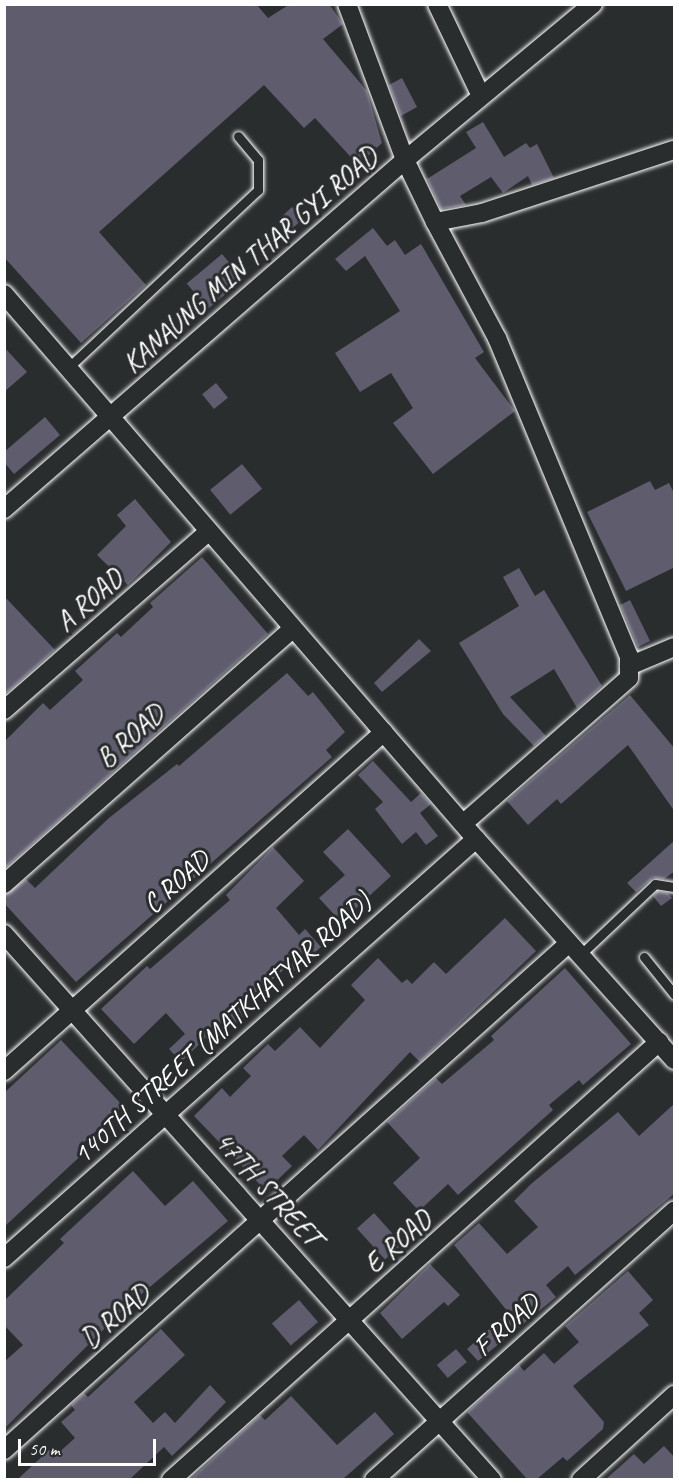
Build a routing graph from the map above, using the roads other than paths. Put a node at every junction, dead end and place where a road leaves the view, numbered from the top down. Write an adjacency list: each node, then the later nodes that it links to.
1 (347, 4): 7 (street, KANAUNG MIN THAR GYI ROAD)
2 (437, 4): 4 (street)
3 (593, 4): 4 (street)
4 (481, 96): 7 (street)
5 (238, 136): 10 (lane)
6 (675, 150): 8 (street)
7 (405, 160): 8 (street); 11 (street, KANAUNG MIN THAR GYI ROAD)
8 (435, 222): 16 (street)
9 (4, 294): 10 (street)
10 (70, 365): 11 (street)
11 (112, 416): 12 (street, KANAUNG MIN THAR GYI ROAD); 13 (street)
12 (4, 509)
13 (209, 531): 14 (street); 17 (street, A ROAD)
14 (292, 629): 18 (street); 21 (street, B ROAD)
15 (675, 647): 16 (street)
16 (629, 666): 19 (street)
17 (4, 710)
18 (384, 732): 19 (street); 27 (street, C ROAD)
19 (463, 824): 20 (street)
20 (476, 839): 24 (street); 31 (street, 140TH STREET (MATKHATYAR ROAD))
21 (4, 884)
22 (675, 887): 24 (lane)
23 (4, 934): 27 (street, 47TH STREET)
24 (574, 949): 28 (street); 33 (street, D ROAD)
25 (644, 957): 26 (lane)
26 (675, 994)
27 (73, 1011): 30 (street, C ROAD); 31 (street, 47TH STREET)
28 (659, 1042): 29 (street); 35 (street, E ROAD)
29 (675, 1060)
30 (4, 1071)
31 (166, 1114): 33 (street, 47TH STREET); 34 (street, 140TH STREET (MATKHATYAR ROAD))
32 (675, 1211): 37 (street, F ROAD)
33 (261, 1223): 35 (street, 47TH STREET); 38 (street, D ROAD)
34 (4, 1258)
35 (350, 1321): 37 (street, 47TH STREET); 39 (street, E ROAD)
36 (675, 1395): 42 (street)
37 (440, 1421): 40 (street, F ROAD); 41 (street, 47TH STREET)
38 (4, 1450)
39 (171, 1479)
40 (374, 1479)
41 (492, 1479)
42 (581, 1479)

